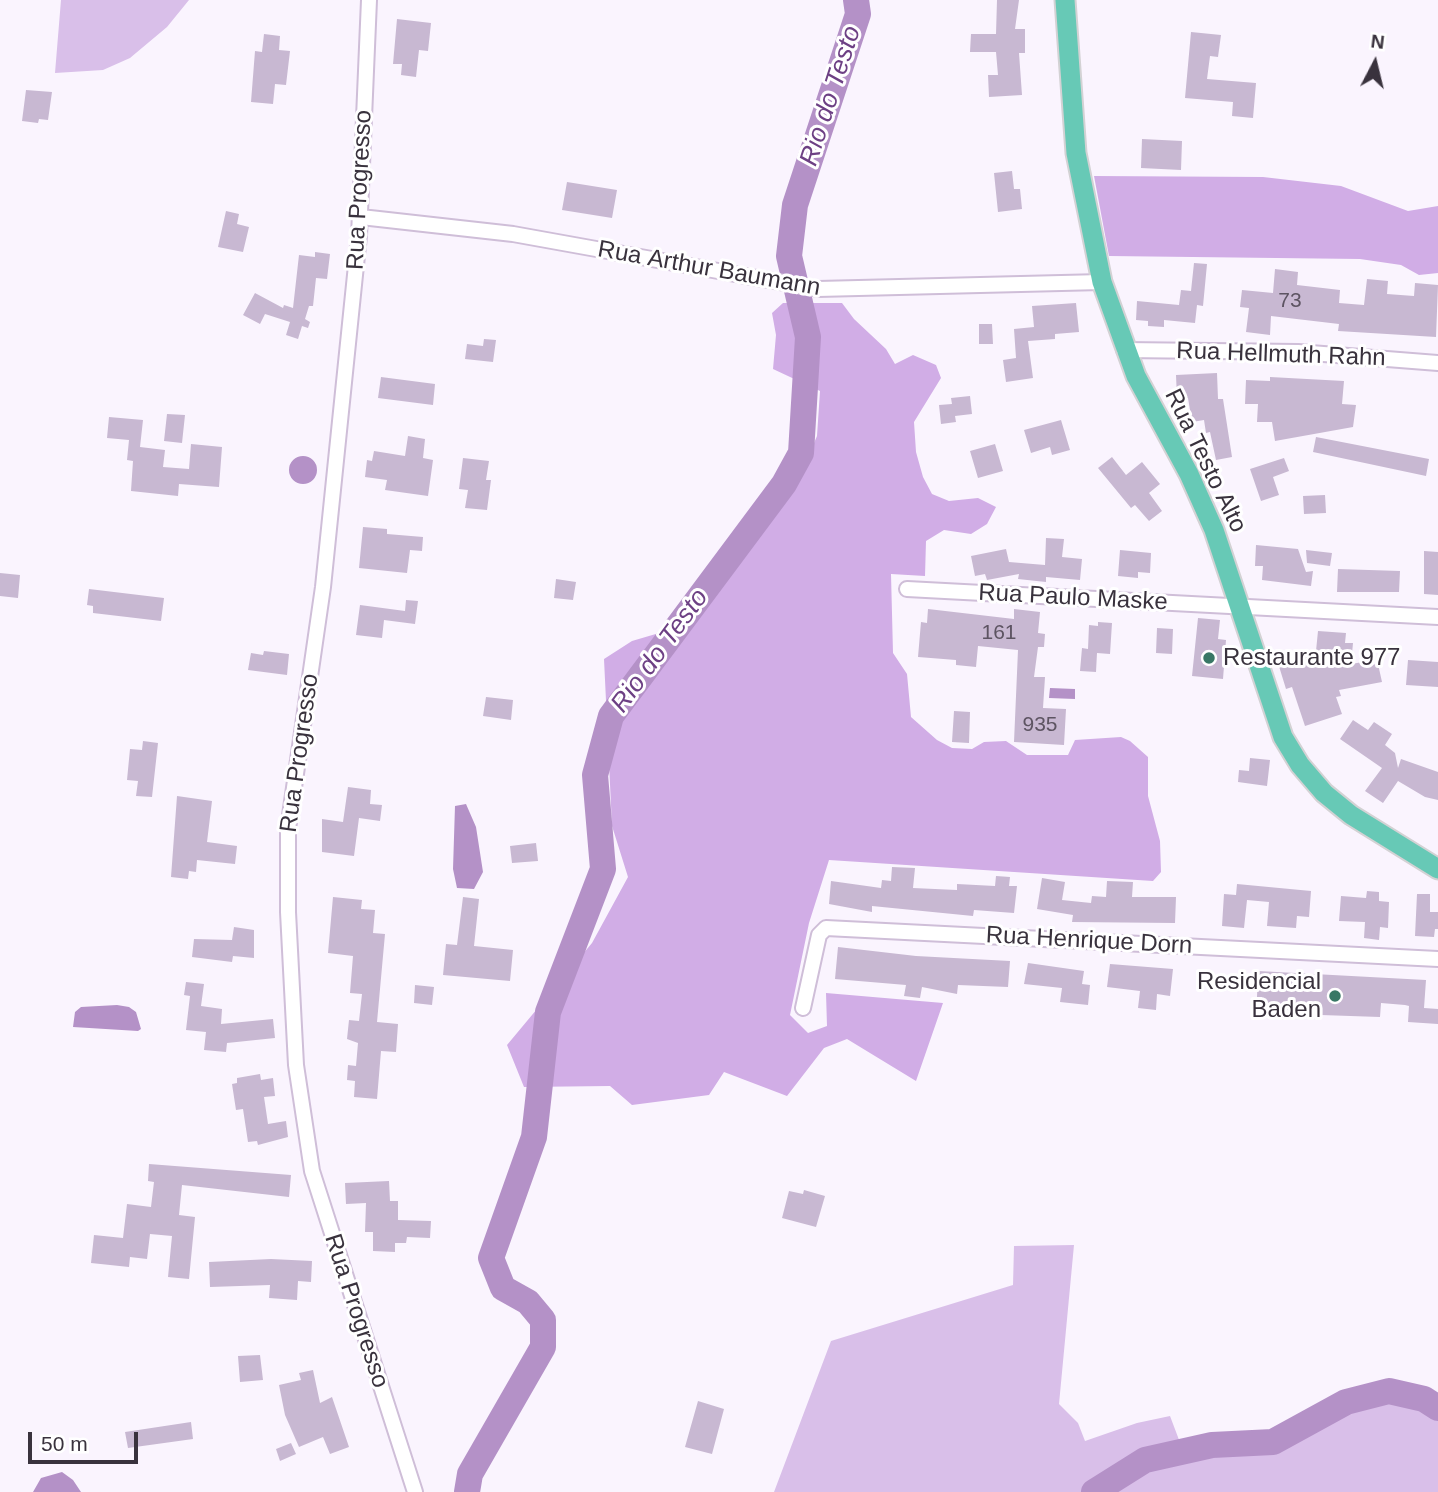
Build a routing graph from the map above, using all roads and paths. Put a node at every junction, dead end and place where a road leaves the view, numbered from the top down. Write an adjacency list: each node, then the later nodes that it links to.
1 (369, 0): 3 (street, Rua Progresso)
2 (1065, 0): 4 (main road, Rua Testo Alto)
3 (361, 216): 4 (street, Rua Arthur Baumann); 13 (street, Rua Progresso)
4 (1102, 282): 5 (main road, Rua Testo Alto)
5 (1124, 350): 6 (street, Rua Hellmuth Rahn); 8 (main road, Rua Testo Alto)
6 (1438, 363)
7 (907, 589): 8 (street, Rua Paulo Maske)
8 (1239, 608): 9 (street, Rua Paulo Maske); 10 (main road, Rua Testo Alto)
9 (1438, 617)
10 (1438, 869)
11 (1438, 959): 12 (street, Rua Henrique Dorn)
12 (803, 1008)
13 (415, 1492)

